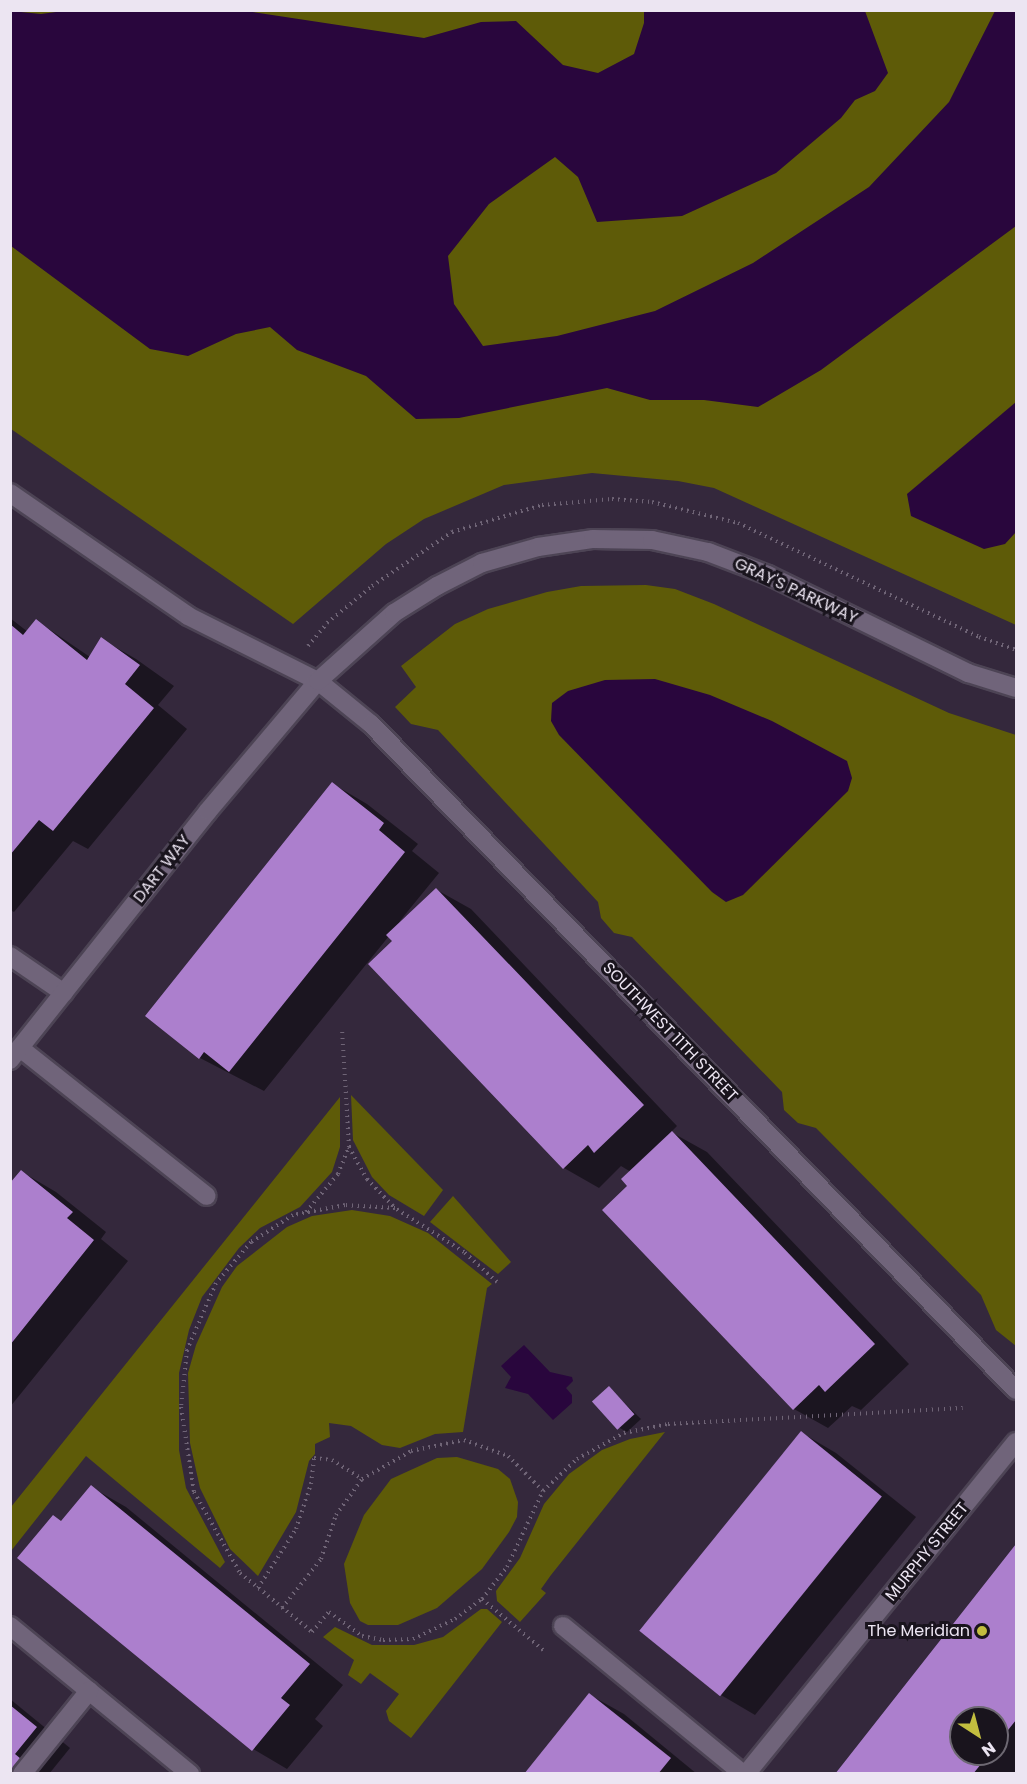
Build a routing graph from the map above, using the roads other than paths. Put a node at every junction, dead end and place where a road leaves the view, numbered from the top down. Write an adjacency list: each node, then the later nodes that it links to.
1 (10, 493): 2 (street, SOUTHWEST 11TH STREET)
2 (318, 681): 3 (street, GRAY'S PARKWAY); 5 (street, DART WAY); 8 (street, SOUTHWEST 11TH STREET)
3 (1017, 688)
4 (10, 956): 5 (street)
5 (64, 993): 6 (street, DART WAY)
6 (16, 1054): 7 (street)
7 (207, 1196)
8 (1017, 1390)
9 (1017, 1442): 15 (street, MURPHY STREET)
10 (10, 1626): 12 (street)
11 (563, 1626): 15 (street)
12 (89, 1691): 13 (street); 14 (street)
13 (22, 1773)
14 (190, 1773)
15 (745, 1773)

